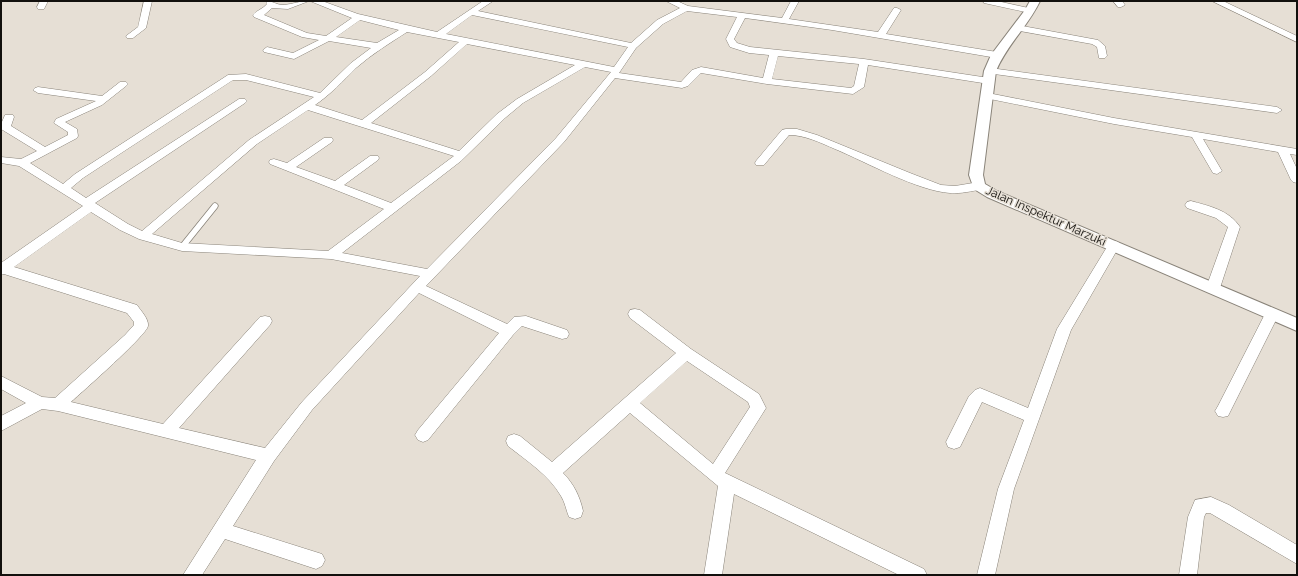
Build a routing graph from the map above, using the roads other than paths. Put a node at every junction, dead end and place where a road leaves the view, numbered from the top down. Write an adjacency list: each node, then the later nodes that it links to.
1 (148, 1): 23 (street)
2 (305, 1): 9 (street)
3 (314, 1): 15 (street)
4 (489, 1): 13 (street)
5 (670, 1): 11 (street)
6 (795, 1): 16 (street)
7 (987, 1): 10 (street)
8 (1216, 1): 20 (street)
9 (271, 3): 24 (street)
10 (1033, 6): 17 (street, Jalan Inspektur Marzuki)
11 (686, 8): 14 (street); 28 (street)
12 (898, 10): 22 (street)
13 (471, 12): 21 (street); 28 (street)
14 (742, 16): 16 (street); 30 (street)
15 (359, 17): 18 (street); 24 (street)
16 (784, 21): 22 (street)
17 (1017, 28): 31 (street, Jalan Inspektur Marzuki); 32 (street)
18 (406, 29): 21 (street); 27 (street)
19 (1297, 31): 20 (street)
20 (1287, 34): 25 (street)
21 (439, 35): 26 (street)
22 (881, 35): 31 (street)
23 (130, 36)
24 (327, 39): 27 (street); 29 (street)
25 (1297, 39)
26 (465, 41): 34 (street); 47 (street)
27 (378, 46): 40 (street)
28 (633, 46): 35 (street)
29 (267, 50)
30 (774, 52): 33 (street); 37 (street)
31 (997, 55): 36 (street, Jalan Inspektur Marzuki)
32 (1102, 56)
33 (864, 62): 36 (street); 37 (street)
34 (583, 64): 35 (street); 53 (street)
35 (614, 73): 37 (street); 74 (street)
36 (990, 76): 41 (street, Jalan Inspektur Marzuki); 45 (street)
37 (768, 81)
38 (123, 84): 42 (street)
39 (38, 90): 42 (street)
40 (322, 96): 44 (street); 64 (street)
41 (988, 96): 48 (street); 63 (street, Jalan Inspektur Marzuki)
42 (104, 99): 51 (street)
43 (242, 101): 65 (street)
44 (307, 106): 47 (street); 69 (street)
45 (1277, 110)
46 (9, 117): 51 (street)
47 (363, 124): 53 (street)
48 (1196, 136): 50 (street); 60 (street)
49 (328, 140): 59 (street)
50 (1282, 149): 52 (street); 61 (street)
51 (45, 152): 57 (street)
52 (1297, 152)
53 (461, 155): 68 (street)
54 (374, 158): 62 (street)
55 (1, 160): 57 (street)
56 (274, 162): 59 (street)
57 (22, 163): 64 (street)
58 (760, 163): 63 (street)
59 (288, 168): 62 (street)
60 (1217, 171)
61 (1297, 180)
62 (336, 186): 68 (street)
63 (979, 186): 70 (street, Jalan Inspektur Marzuki)
64 (63, 189): 65 (street)
65 (89, 204): 69 (street); 73 (street)
66 (1191, 205): 76 (street)
67 (215, 206): 71 (lane)
68 (393, 208): 72 (street)
69 (143, 236): 71 (street)
70 (1114, 245): 76 (street, Jalan Inspektur Marzuki); 89 (street)
71 (182, 247): 72 (street)
72 (331, 255): 74 (street)
73 (2, 269): 87 (street)
74 (431, 274): 75 (street)
75 (418, 287): 81 (street); 95 (street)
76 (1213, 288): 78 (street, Jalan Inspektur Marzuki)
77 (635, 314): 83 (street)
78 (1272, 314): 80 (street, Jalan Inspektur Marzuki); 88 (street)
79 (265, 320): 91 (street)
80 (1297, 325)
81 (508, 331): 82 (street); 92 (street)
82 (562, 334)
83 (686, 353): 86 (street); 97 (street)
84 (1, 382): 85 (street)
85 (40, 403): 87 (street); 90 (street)
86 (629, 403): 96 (street); 97 (street)
87 (58, 405): 91 (street)
88 (1223, 411)
89 (1031, 416): 94 (street); 105 (street)
90 (1, 424)
91 (166, 431): 95 (street)
92 (423, 435)
93 (514, 441): 96 (street)
94 (954, 442)
95 (268, 456): 99 (street)
96 (553, 472): 98 (street)
97 (721, 479): 103 (street); 104 (street)
98 (575, 511)
99 (221, 530): 101 (street); 102 (street)
100 (1297, 555): 106 (street)
101 (316, 560)
102 (192, 575)
103 (713, 575)
104 (918, 575)
105 (986, 575)
106 (1188, 575)

